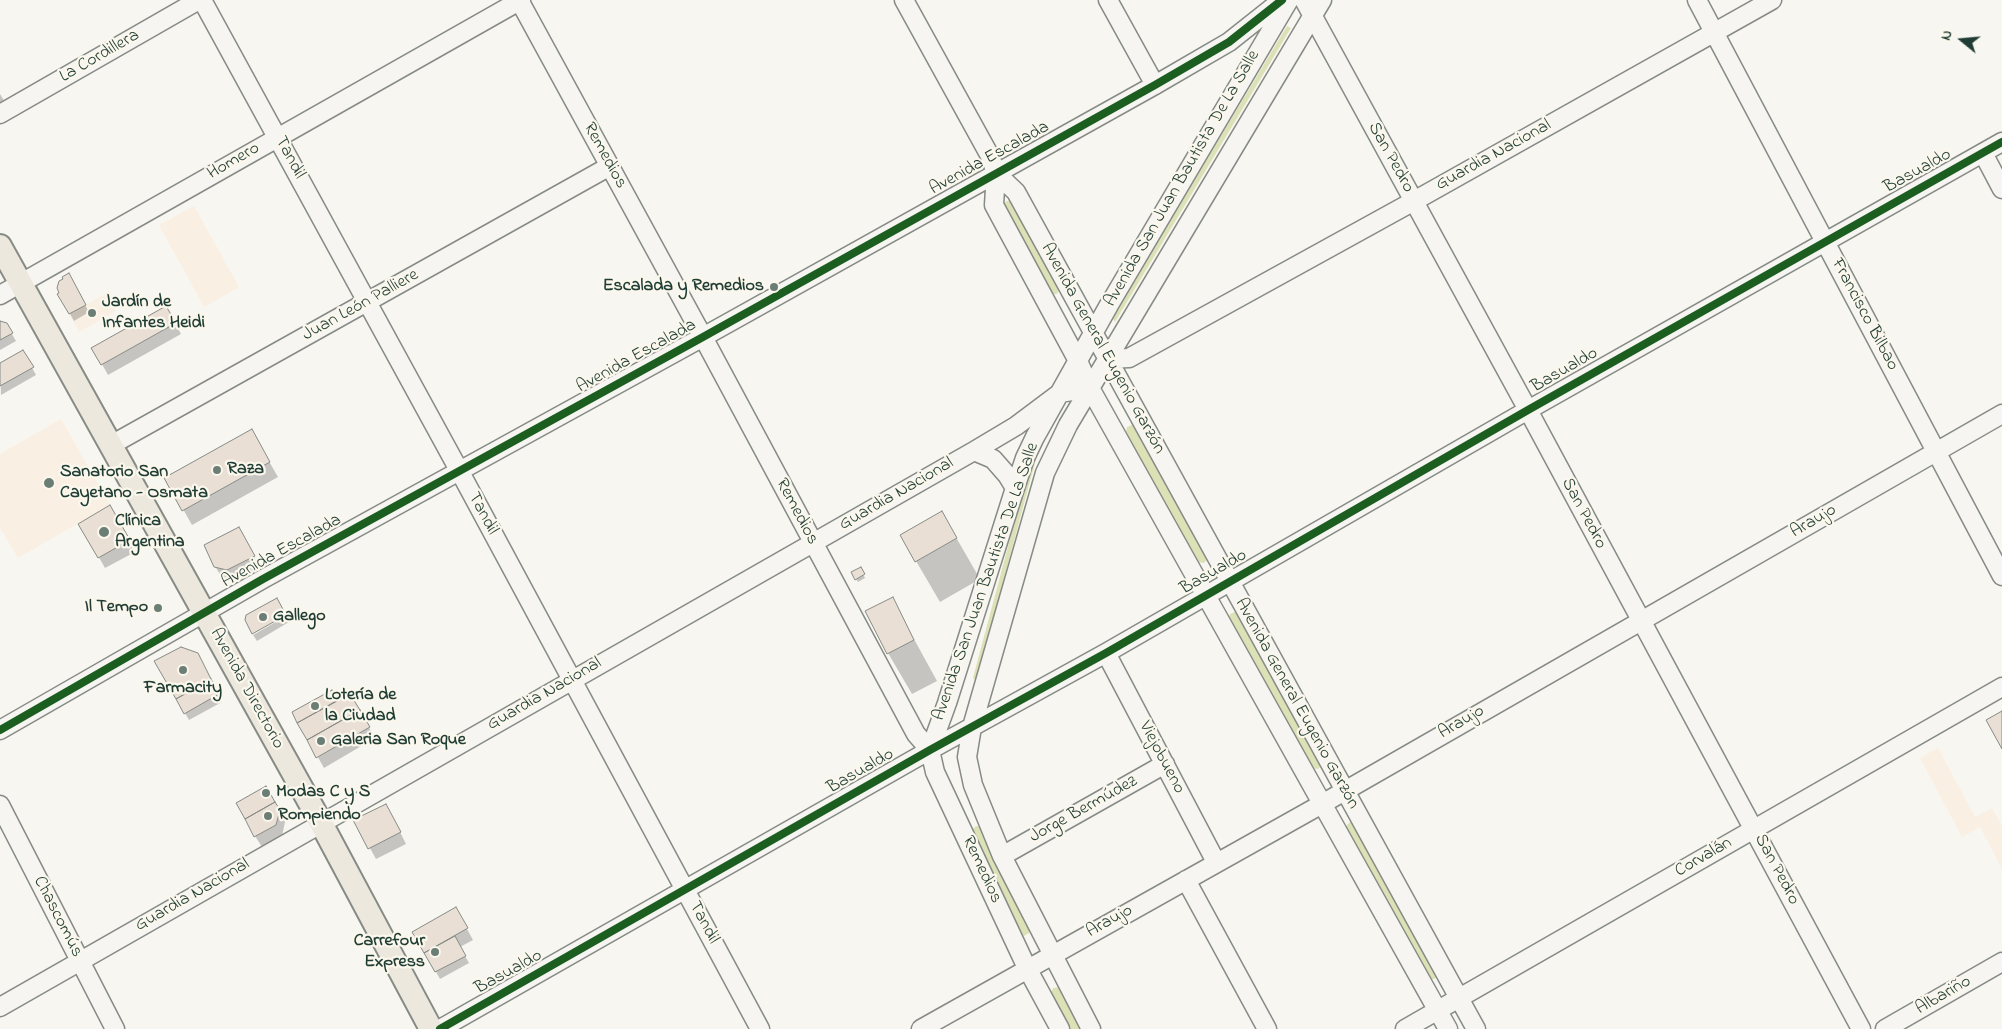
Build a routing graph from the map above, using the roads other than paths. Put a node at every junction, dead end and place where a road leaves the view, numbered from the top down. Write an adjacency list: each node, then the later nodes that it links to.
1 (201, 0): 14 (street, La Cordillera); 15 (street, Tandil)
2 (520, 0): 15 (street, Homero); 18 (street, Remedios)
3 (904, 0): 19 (street, Avenida General Eugenio Garzón)
4 (1108, 0): 13 (street)
5 (1282, 0): 13 (street, Avenida Escalada)
6 (1289, 0): 27 (street, Avenida San Juan Bautista De La Salle)
7 (1304, 0): 11 (street, San Pedro)
8 (1322, 0): 11 (street, Avenida San Juan Bautista De La Salle)
9 (1697, 0): 12 (street, Francisco Bilbao)
10 (1772, 0): 12 (street, Guardia Nacional)
11 (1313, 16): 21 (street, San Pedro); 29 (street, Avenida San Juan Bautista De La Salle)
12 (1715, 33): 21 (street, Guardia Nacional); 22 (street, Francisco Bilbao)
13 (1155, 85): 19 (street, Avenida Escalada)
14 (0, 114)
15 (278, 137): 24 (street, Homero); 26 (street, Tandil)
16 (2002, 142): 17 (street, Basualdo)
17 (1983, 153): 20 (street); 22 (street, Basualdo)
18 (610, 166): 26 (street, Juan León Palliere); 28 (street, Remedios)
19 (996, 173): 27 (street, Avenida General Eugenio Garzón); 28 (street, Avenida Escalada); 30 (street, Avenida General Eugenio Garzón)
20 (2002, 189)
21 (1414, 201): 29 (street, Guardia Nacional); 33 (street, San Pedro)
22 (1825, 241): 33 (street, Basualdo); 37 (street, Francisco Bilbao)
23 (0, 246): 24 (main road, Avenida Directorio)
24 (21, 284): 25 (street, Homero); 35 (main road, Avenida Directorio)
25 (0, 295)
26 (366, 303): 35 (street, Juan León Palliere); 38 (street, Tandil)
27 (1094, 334): 29 (street, Avenida General Eugenio Garzón); 30 (street, Avenida San Juan Bautista De La Salle)
28 (703, 337): 38 (street, Avenida Escalada); 40 (street, Remedios)
29 (1107, 359): 31 (street, Avenida San Juan Bautista De La Salle); 42 (street, Avenida General Eugenio Garzón)
30 (1078, 361): 31 (street, Avenida General Eugenio Garzón); 32 (street, Avenida San Juan Bautista De La Salle)
31 (1090, 388): 32 (street, Guardia Nacional); 43 (street, Avenida General Eugenio Garzón); 49 (street, Avenida San Juan Bautista De La Salle)
32 (1060, 393): 36 (street, Guardia Nacional); 39 (street, Avenida San Juan Bautista De La Salle)
33 (1528, 410): 42 (street, Basualdo); 45 (street, San Pedro)
34 (2002, 414): 37 (street, Araujo)
35 (111, 445): 44 (main road, Avenida Directorio)
36 (974, 451): 39 (street); 40 (street, Guardia Nacional)
37 (1936, 452): 41 (street, Francisco Bilbao); 45 (street, Araujo)
38 (460, 472): 44 (street, Avenida Escalada); 47 (street, Tandil)
39 (1015, 488): 51 (street, Avenida San Juan Bautista De La Salle)
40 (813, 544): 47 (street, Guardia Nacional); 51 (street, Remedios)
41 (2002, 576)
42 (1229, 581): 43 (street, Basualdo); 53 (street, Avenida General Eugenio Garzón)
43 (1206, 594): 46 (street, Basualdo); 54 (street, Avenida General Eugenio Garzón)
44 (204, 613): 50 (street, Avenida Escalada); 56 (main road, Avenida Directorio)
45 (1640, 620): 53 (street, Araujo); 57 (street, San Pedro)
46 (1106, 653): 49 (street, Basualdo); 52 (street, Viejobueno)
47 (572, 680): 56 (street, Guardia Nacional); 61 (street, Tandil)
48 (2002, 687): 57 (street, Corvalán)
49 (972, 727): 51 (street, Basualdo); 58 (street, Remedios)
50 (0, 730)
51 (930, 750): 61 (street, Basualdo); 65 (street, Remedios)
52 (1165, 764): 58 (street, Jorge Bermúdez); 59 (street, Viejobueno)
53 (1344, 790): 54 (street, Araujo); 66 (street, Avenida General Eugenio Garzón)
54 (1322, 804): 59 (street, Araujo); 68 (street, Avenida General Eugenio Garzón)
55 (0, 805): 63 (street, Chascomús)
56 (321, 824): 63 (street, Guardia Nacional); 70 (main road, Avenida Directorio)
57 (1754, 829): 66 (street, Corvalán); 80 (street, San Pedro)
58 (1002, 856): 62 (street, Remedios)
59 (1216, 862): 60 (street, Araujo)
60 (1186, 880): 62 (street, Araujo); 76 (street)
61 (685, 890): 71 (street, Basualdo); 72 (street, Tandil)
62 (1051, 954): 65 (street, Araujo); 75 (street, Remedios)
63 (79, 962): 67 (street, Guardia Nacional); 69 (street, Chascomús)
64 (2002, 962): 81 (street, Albariño)
65 (1027, 968): 73 (street, Araujo); 74 (street, Remedios)
66 (1459, 998): 68 (street, Corvalán); 79 (street, Avenida General Eugenio Garzón)
67 (0, 1007)
68 (1438, 1010): 77 (street, Corvalán); 78 (street, Avenida General Eugenio Garzón)
69 (115, 1029)
70 (430, 1029)
71 (440, 1029)
72 (760, 1029)
73 (921, 1029)
74 (1060, 1029)
75 (1091, 1029)
76 (1267, 1029)
77 (1405, 1029)
78 (1448, 1029)
79 (1476, 1029)
80 (1861, 1029)
81 (1885, 1029)

